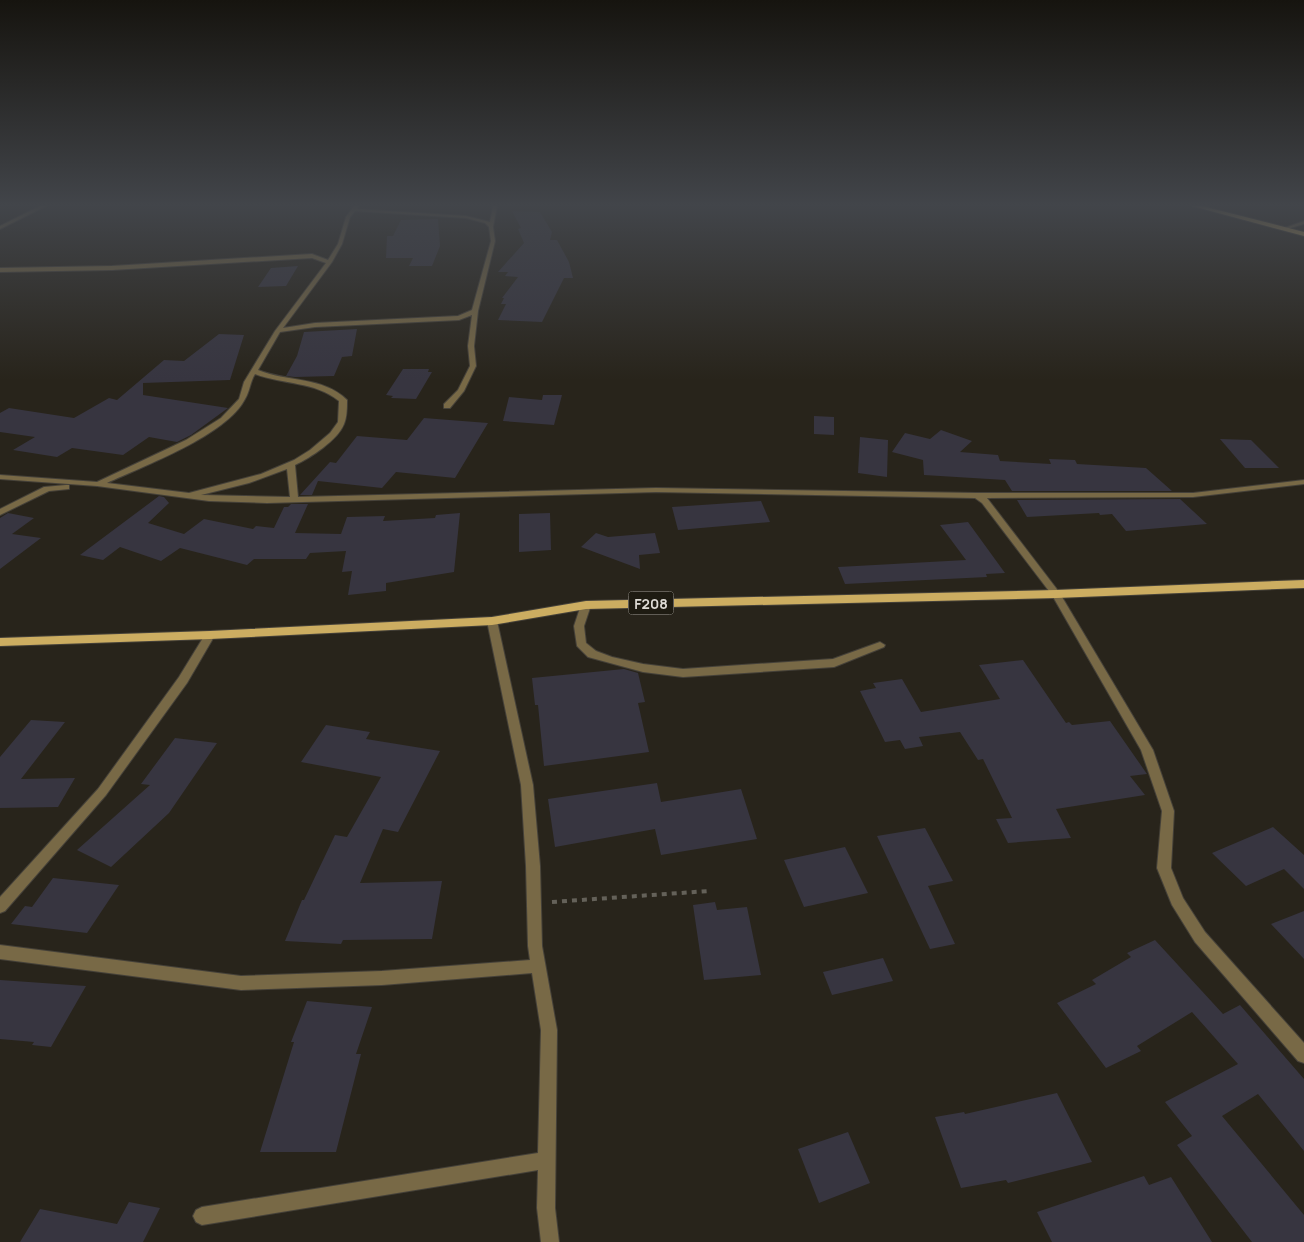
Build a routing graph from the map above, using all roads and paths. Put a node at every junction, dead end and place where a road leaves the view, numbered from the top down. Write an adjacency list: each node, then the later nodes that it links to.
1 (166, 264): 4 (street)
2 (328, 264): 6 (street)
3 (488, 264): 5 (street)
4 (0, 270)
5 (475, 311): 7 (street); 10 (street)
6 (289, 317): 7 (street); 8 (street)
7 (315, 325): 8 (street)
8 (278, 331): 9 (street)
9 (254, 371): 11 (street); 14 (street)
10 (447, 406)
11 (291, 465): 15 (street); 17 (street)
12 (0, 477): 14 (street)
13 (1304, 482): 16 (street)
14 (97, 484): 15 (street); 18 (street)
15 (187, 495): 17 (street)
16 (977, 496): 17 (street); 20 (street)
17 (294, 500)
18 (0, 512)
19 (1304, 584): 20 (main road, F208)
20 (1056, 594): 21 (main road, F208); 31 (street)
21 (586, 605): 22 (main road, F208); 25 (street)
22 (492, 621): 23 (main road, F208); 27 (street)
23 (210, 635): 24 (main road, F208); 28 (street)
24 (0, 642)
25 (880, 645)
26 (709, 892): 27 (path)
27 (534, 903): 30 (street)
28 (0, 907)
29 (0, 952): 30 (street)
30 (538, 966): 32 (street)
31 (1304, 1055)
32 (548, 1160): 33 (street); 34 (street)
33 (202, 1216)
34 (550, 1242)

